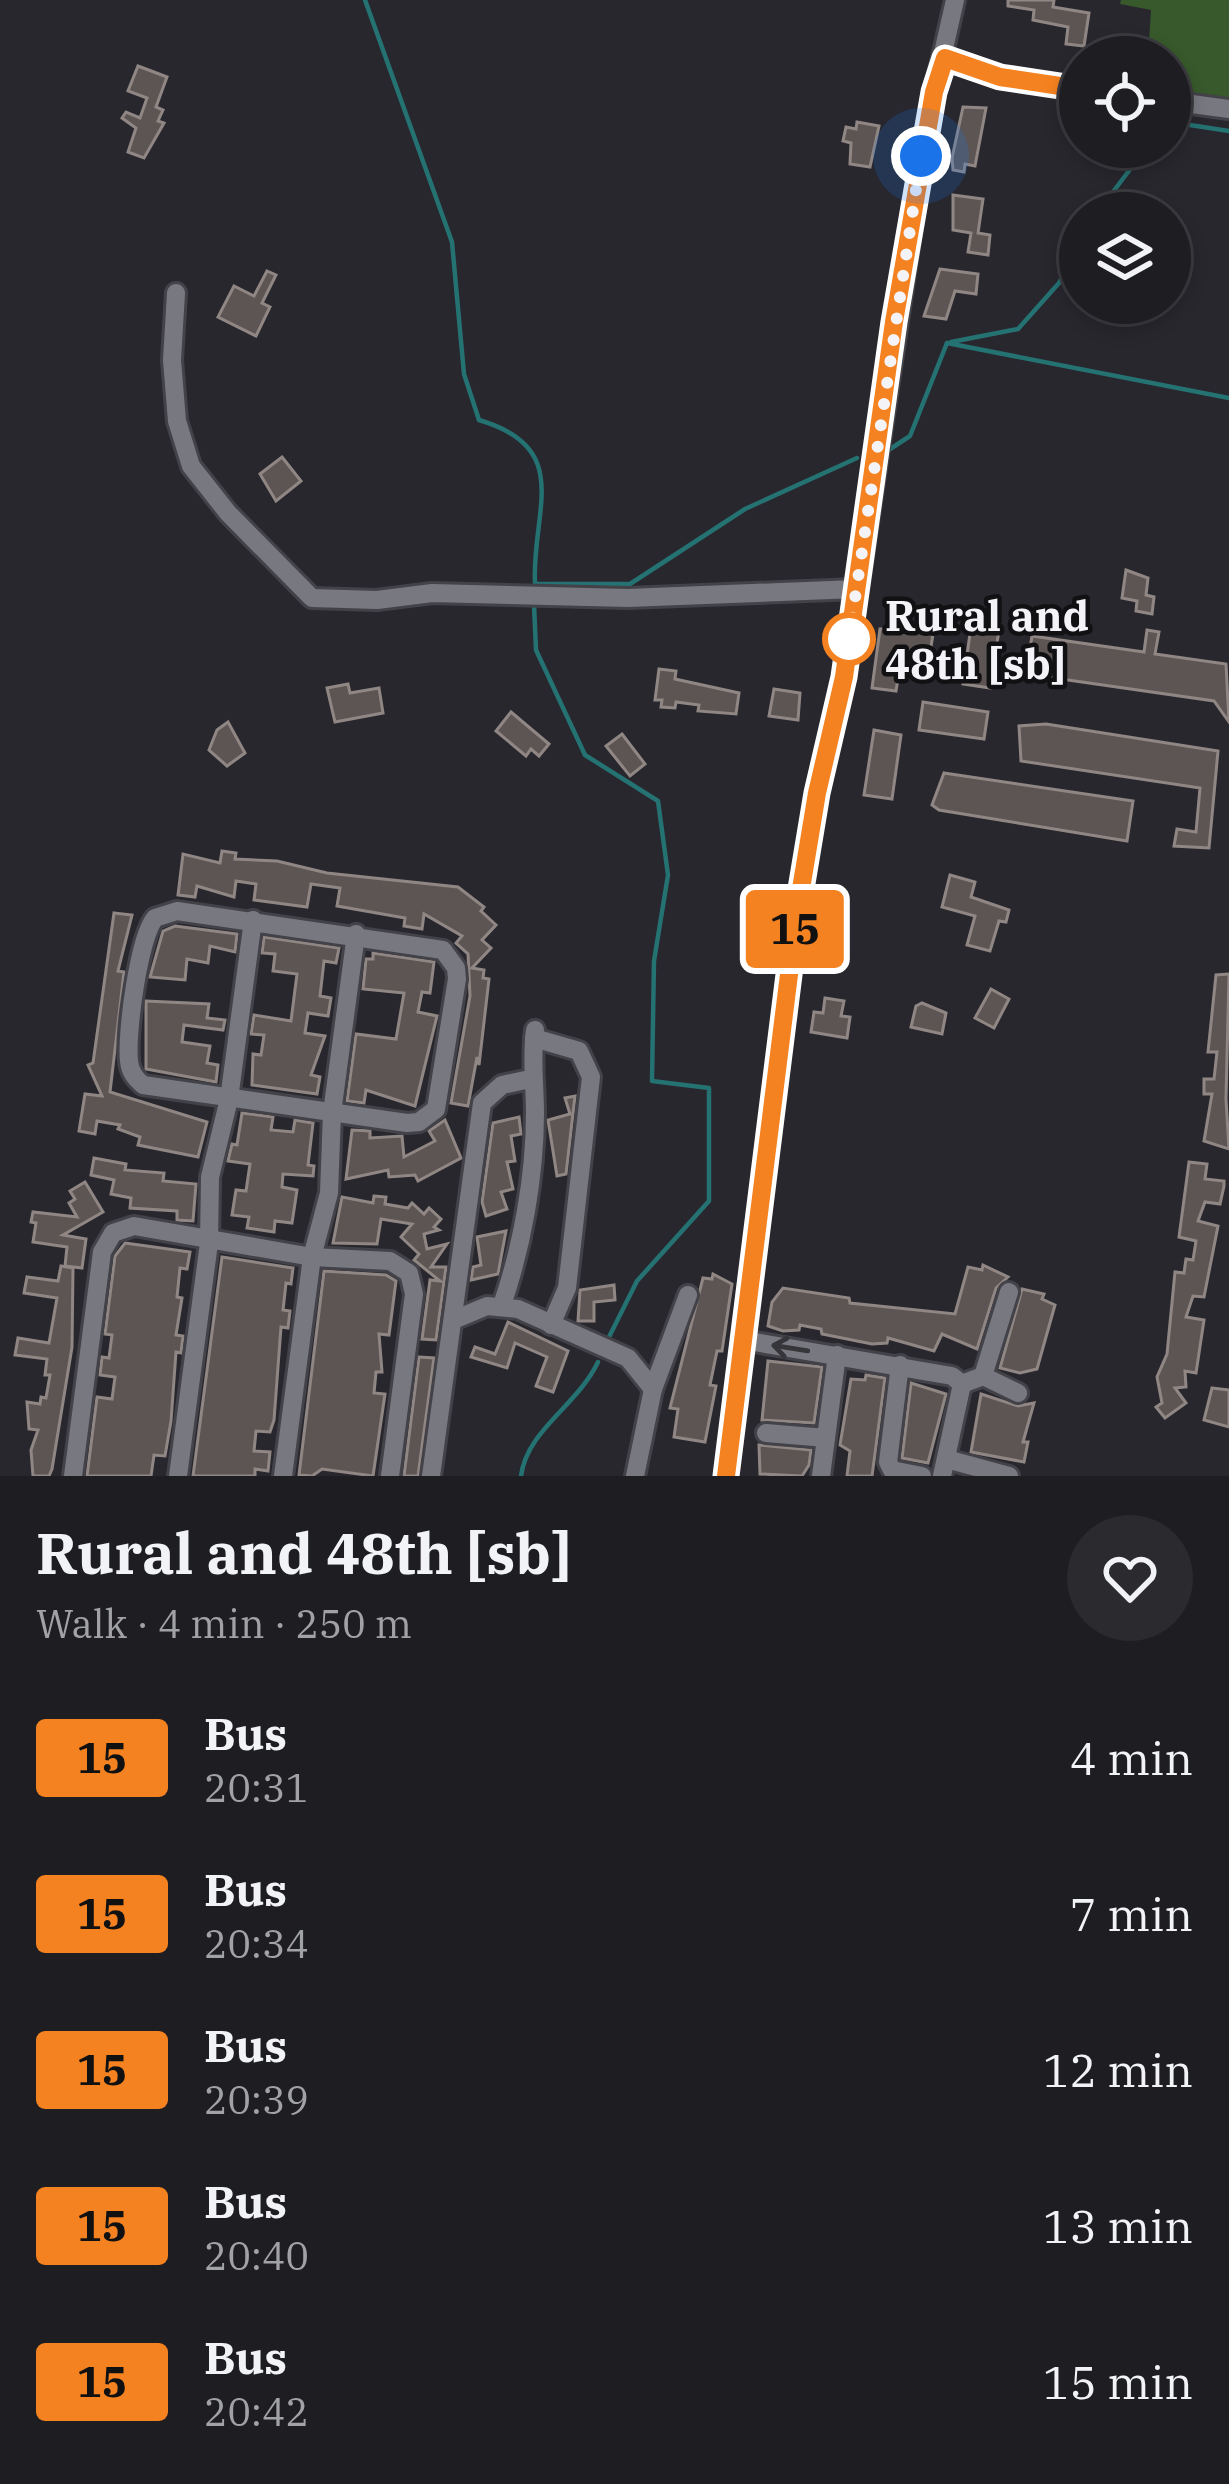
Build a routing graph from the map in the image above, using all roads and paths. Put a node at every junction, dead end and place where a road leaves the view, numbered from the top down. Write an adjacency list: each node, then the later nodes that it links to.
1 (955, 0): 2 (street)
2 (945, 58): 3 (street); 7 (street)
3 (1059, 86)
4 (1191, 104): 5 (street)
5 (1229, 109)
6 (176, 293): 7 (street)
7 (856, 589): 20 (street)
8 (253, 920): 9 (street); 11 (street); 11 (street)
9 (356, 934): 12 (street); 12 (street)
10 (530, 1078): 17 (street); 18 (street); 19 (street)
11 (229, 1099): 12 (street); 13 (street)
12 (332, 1113): 14 (street)
13 (209, 1243): 14 (street); 30 (street); 31 (street)
14 (312, 1257): 32 (street); 33 (street)
15 (1009, 1292): 23 (street)
16 (688, 1295): 25 (street)
17 (502, 1305): 18 (street); 19 (street)
18 (456, 1319): 34 (street)
19 (551, 1325): 25 (street)
20 (743, 1340): 21 (street, one-way to 20); 36 (street)
21 (837, 1355): 22 (street); 28 (street)
22 (900, 1365): 24 (street); 38 (street)
23 (982, 1376): 24 (street); 26 (street)
24 (962, 1384): 29 (street)
25 (653, 1390): 35 (street)
26 (1018, 1394)
27 (766, 1433): 28 (street)
28 (826, 1438): 37 (street)
29 (946, 1468): 39 (street)
30 (73, 1476)
31 (178, 1476)
32 (283, 1476)
33 (390, 1476)
34 (431, 1476)
35 (635, 1476)
36 (726, 1476)
37 (821, 1476)
38 (922, 1476)
39 (1009, 1476)

